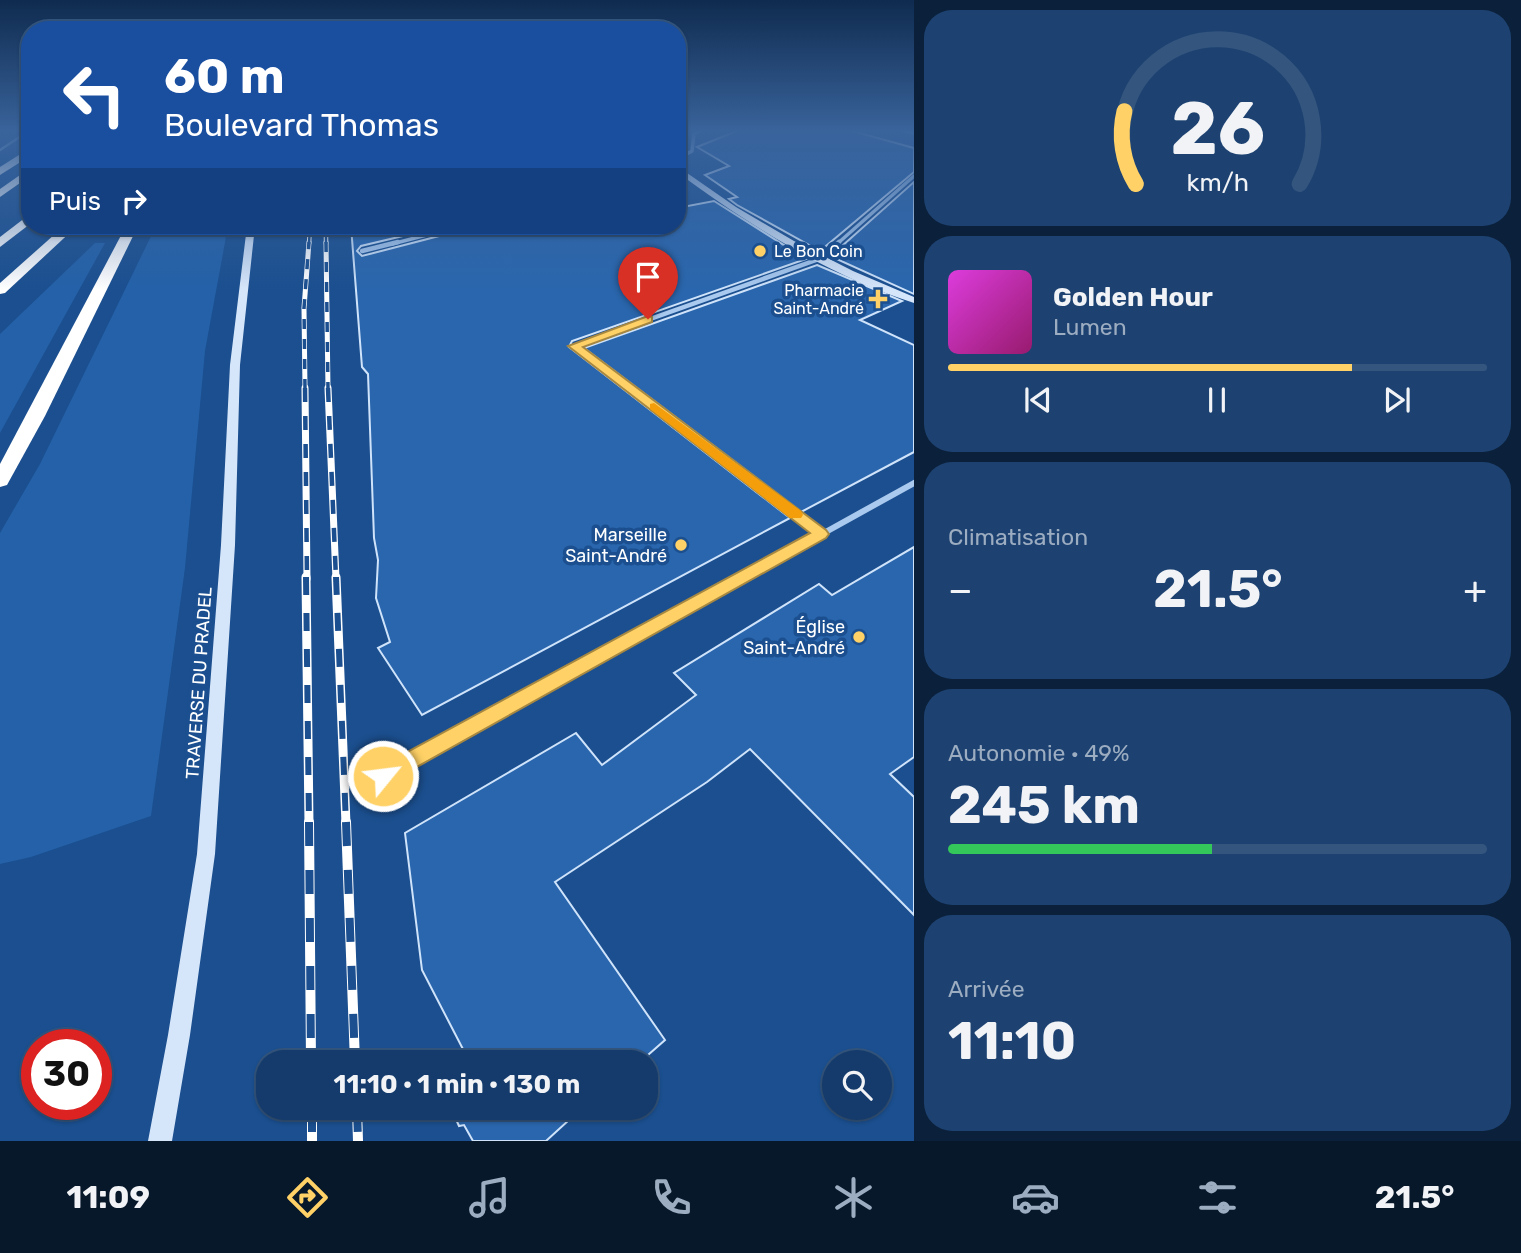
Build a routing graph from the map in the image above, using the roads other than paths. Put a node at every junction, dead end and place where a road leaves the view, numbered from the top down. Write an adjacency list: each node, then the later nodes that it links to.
1 (14, 183): 4 (highway)
2 (696, 183): 12 (main road)
3 (906, 183): 12 (street)
4 (0, 194)
5 (21, 226): 10 (highway)
6 (61, 235): 13 (highway)
7 (127, 235): 15 (highway)
8 (250, 235): 19 (main road, TRAVERSE DU PRADEL)
9 (425, 235): 11 (street)
10 (0, 243)
11 (362, 251)
12 (818, 259): 14 (main road); 17 (street)
13 (0, 290)
14 (914, 300)
15 (0, 481)
16 (914, 482): 17 (street)
17 (821, 534): 18 (street)
18 (383, 776)
19 (160, 1141)

